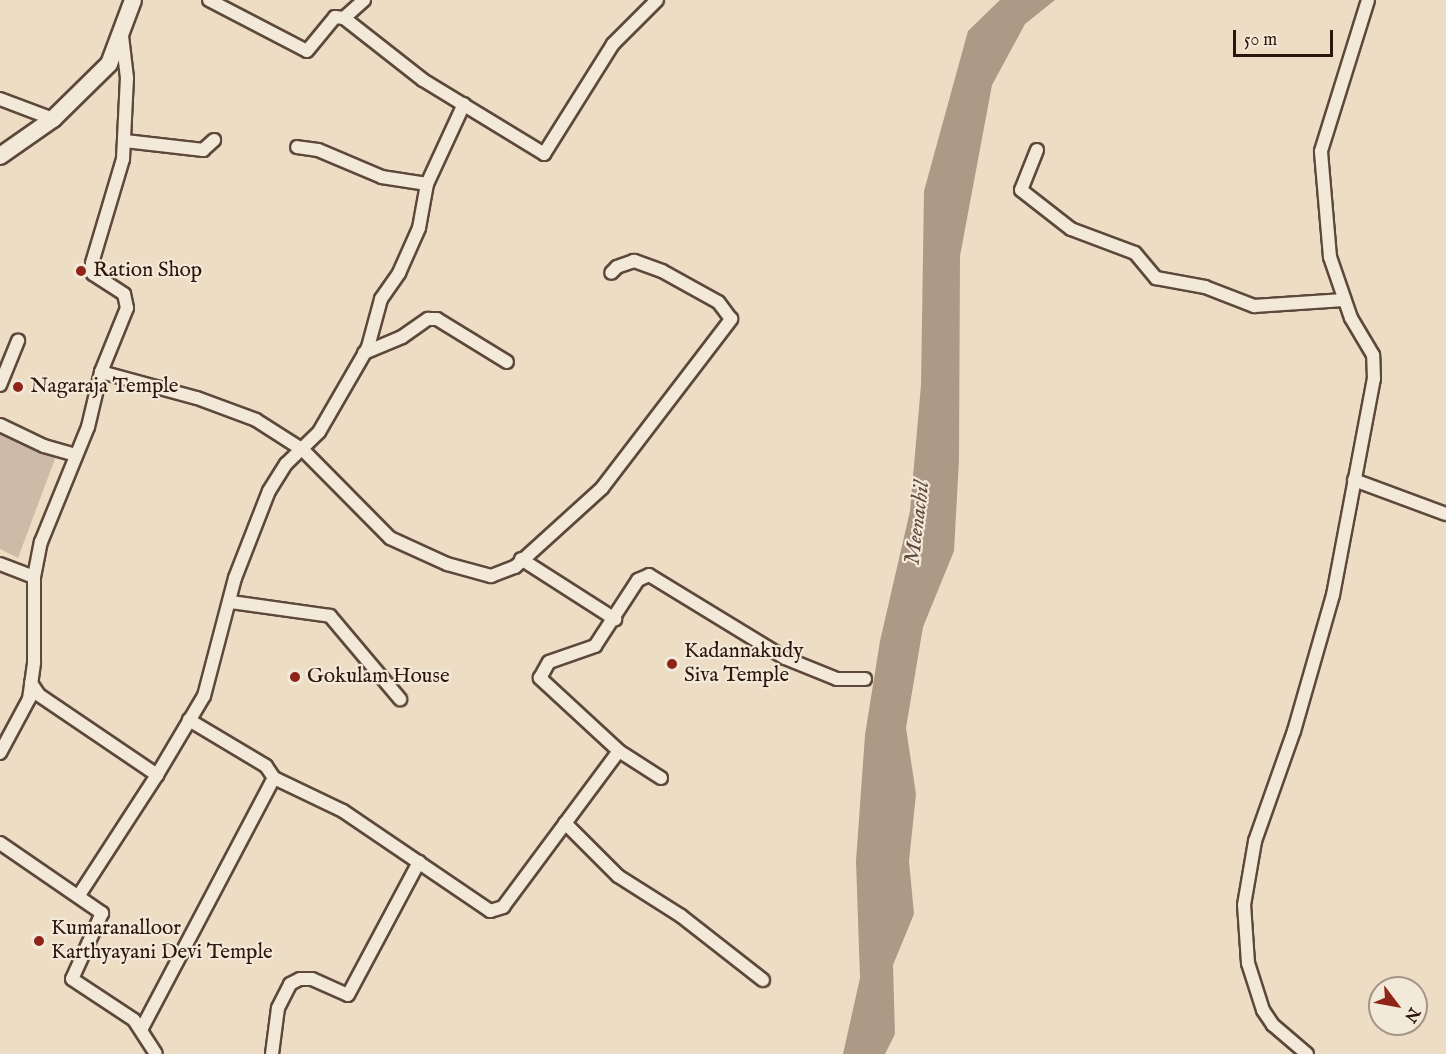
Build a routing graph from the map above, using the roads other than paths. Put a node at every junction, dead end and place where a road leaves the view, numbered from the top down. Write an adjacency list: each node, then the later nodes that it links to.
1 (133, 0): 7 (main road)
2 (209, 0): 6 (street)
3 (364, 0): 6 (street)
4 (657, 0): 9 (street)
5 (1368, 0): 18 (street)
6 (344, 18): 9 (street)
7 (122, 36): 10 (main road); 12 (street)
8 (0, 99): 10 (street)
9 (464, 104): 16 (street)
10 (53, 119): 15 (main road)
11 (214, 140): 12 (street)
12 (125, 141): 22 (street)
13 (297, 147): 16 (street)
14 (1036, 150): 18 (street)
15 (0, 156)
16 (427, 184): 20 (street)
17 (611, 273): 29 (street)
18 (1344, 300): 27 (street)
19 (18, 341): 23 (street)
20 (364, 353): 21 (street); 25 (street)
21 (507, 362)
22 (101, 372): 25 (street); 26 (street)
23 (0, 385)
24 (0, 425): 26 (street)
25 (303, 450): 29 (street); 32 (street)
26 (76, 455): 31 (street)
27 (1354, 480): 28 (street); 51 (street)
28 (1446, 514)
29 (521, 559): 33 (street)
30 (0, 564): 31 (street)
31 (34, 577): 35 (street)
32 (231, 602): 36 (street); 37 (street)
33 (615, 620): 34 (street); 38 (street)
34 (865, 679)
35 (32, 683): 39 (street); 40 (street)
36 (400, 699)
37 (189, 720): 40 (street); 41 (street)
38 (619, 751): 42 (street); 43 (street)
39 (0, 753)
40 (157, 775): 46 (street)
41 (274, 778): 45 (street); 48 (street)
42 (661, 778)
43 (565, 823): 45 (street); 47 (street)
44 (0, 843): 46 (street)
45 (419, 862): 50 (street)
46 (79, 895): 48 (street)
47 (763, 980)
48 (141, 1030): 49 (street)
49 (152, 1053)
50 (272, 1054)
51 (1307, 1054)

